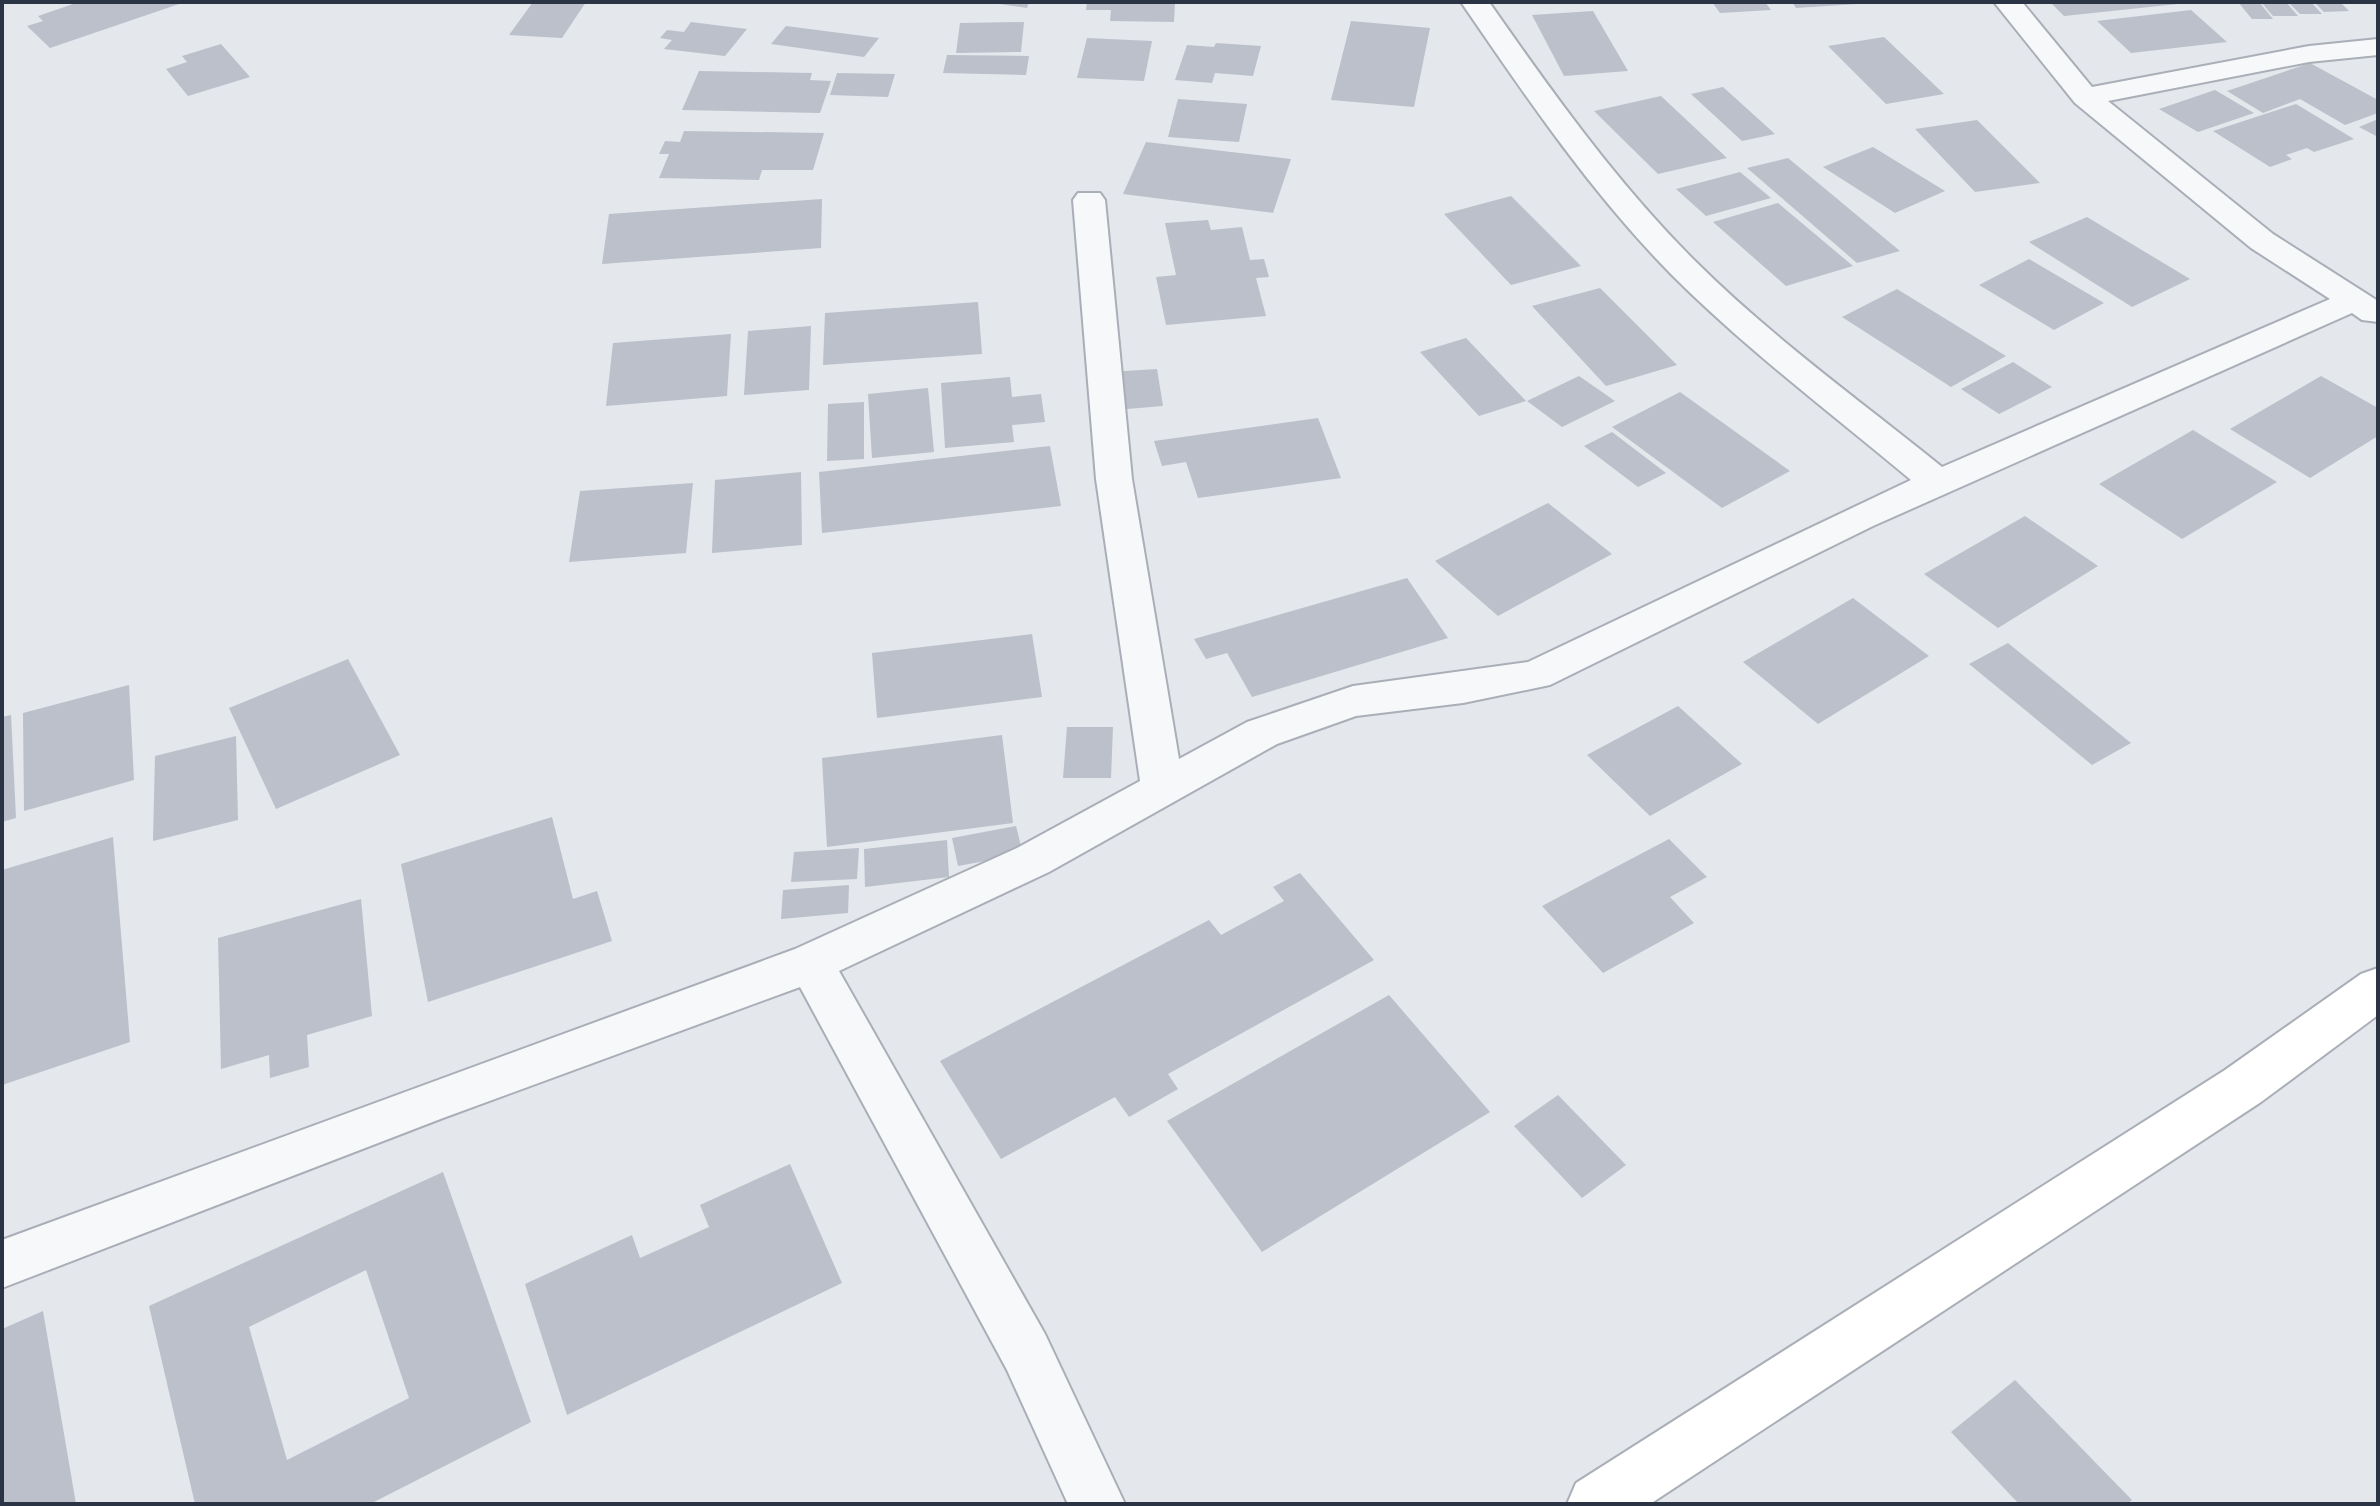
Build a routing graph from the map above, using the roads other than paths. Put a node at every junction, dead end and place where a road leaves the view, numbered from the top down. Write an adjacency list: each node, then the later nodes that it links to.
1 (1475, 2): 7 (street)
2 (2008, 2): 4 (street)
3 (2378, 47): 4 (street)
4 (2085, 97): 6 (street)
5 (1089, 200): 8 (street)
6 (2366, 308): 7 (street)
7 (1938, 483): 8 (street)
8 (1163, 790): 9 (street)
9 (811, 963): 11 (street); 12 (street)
10 (2378, 988): 13 (main road)
11 (2, 1264)
12 (1097, 1504)
13 (1597, 1504)

